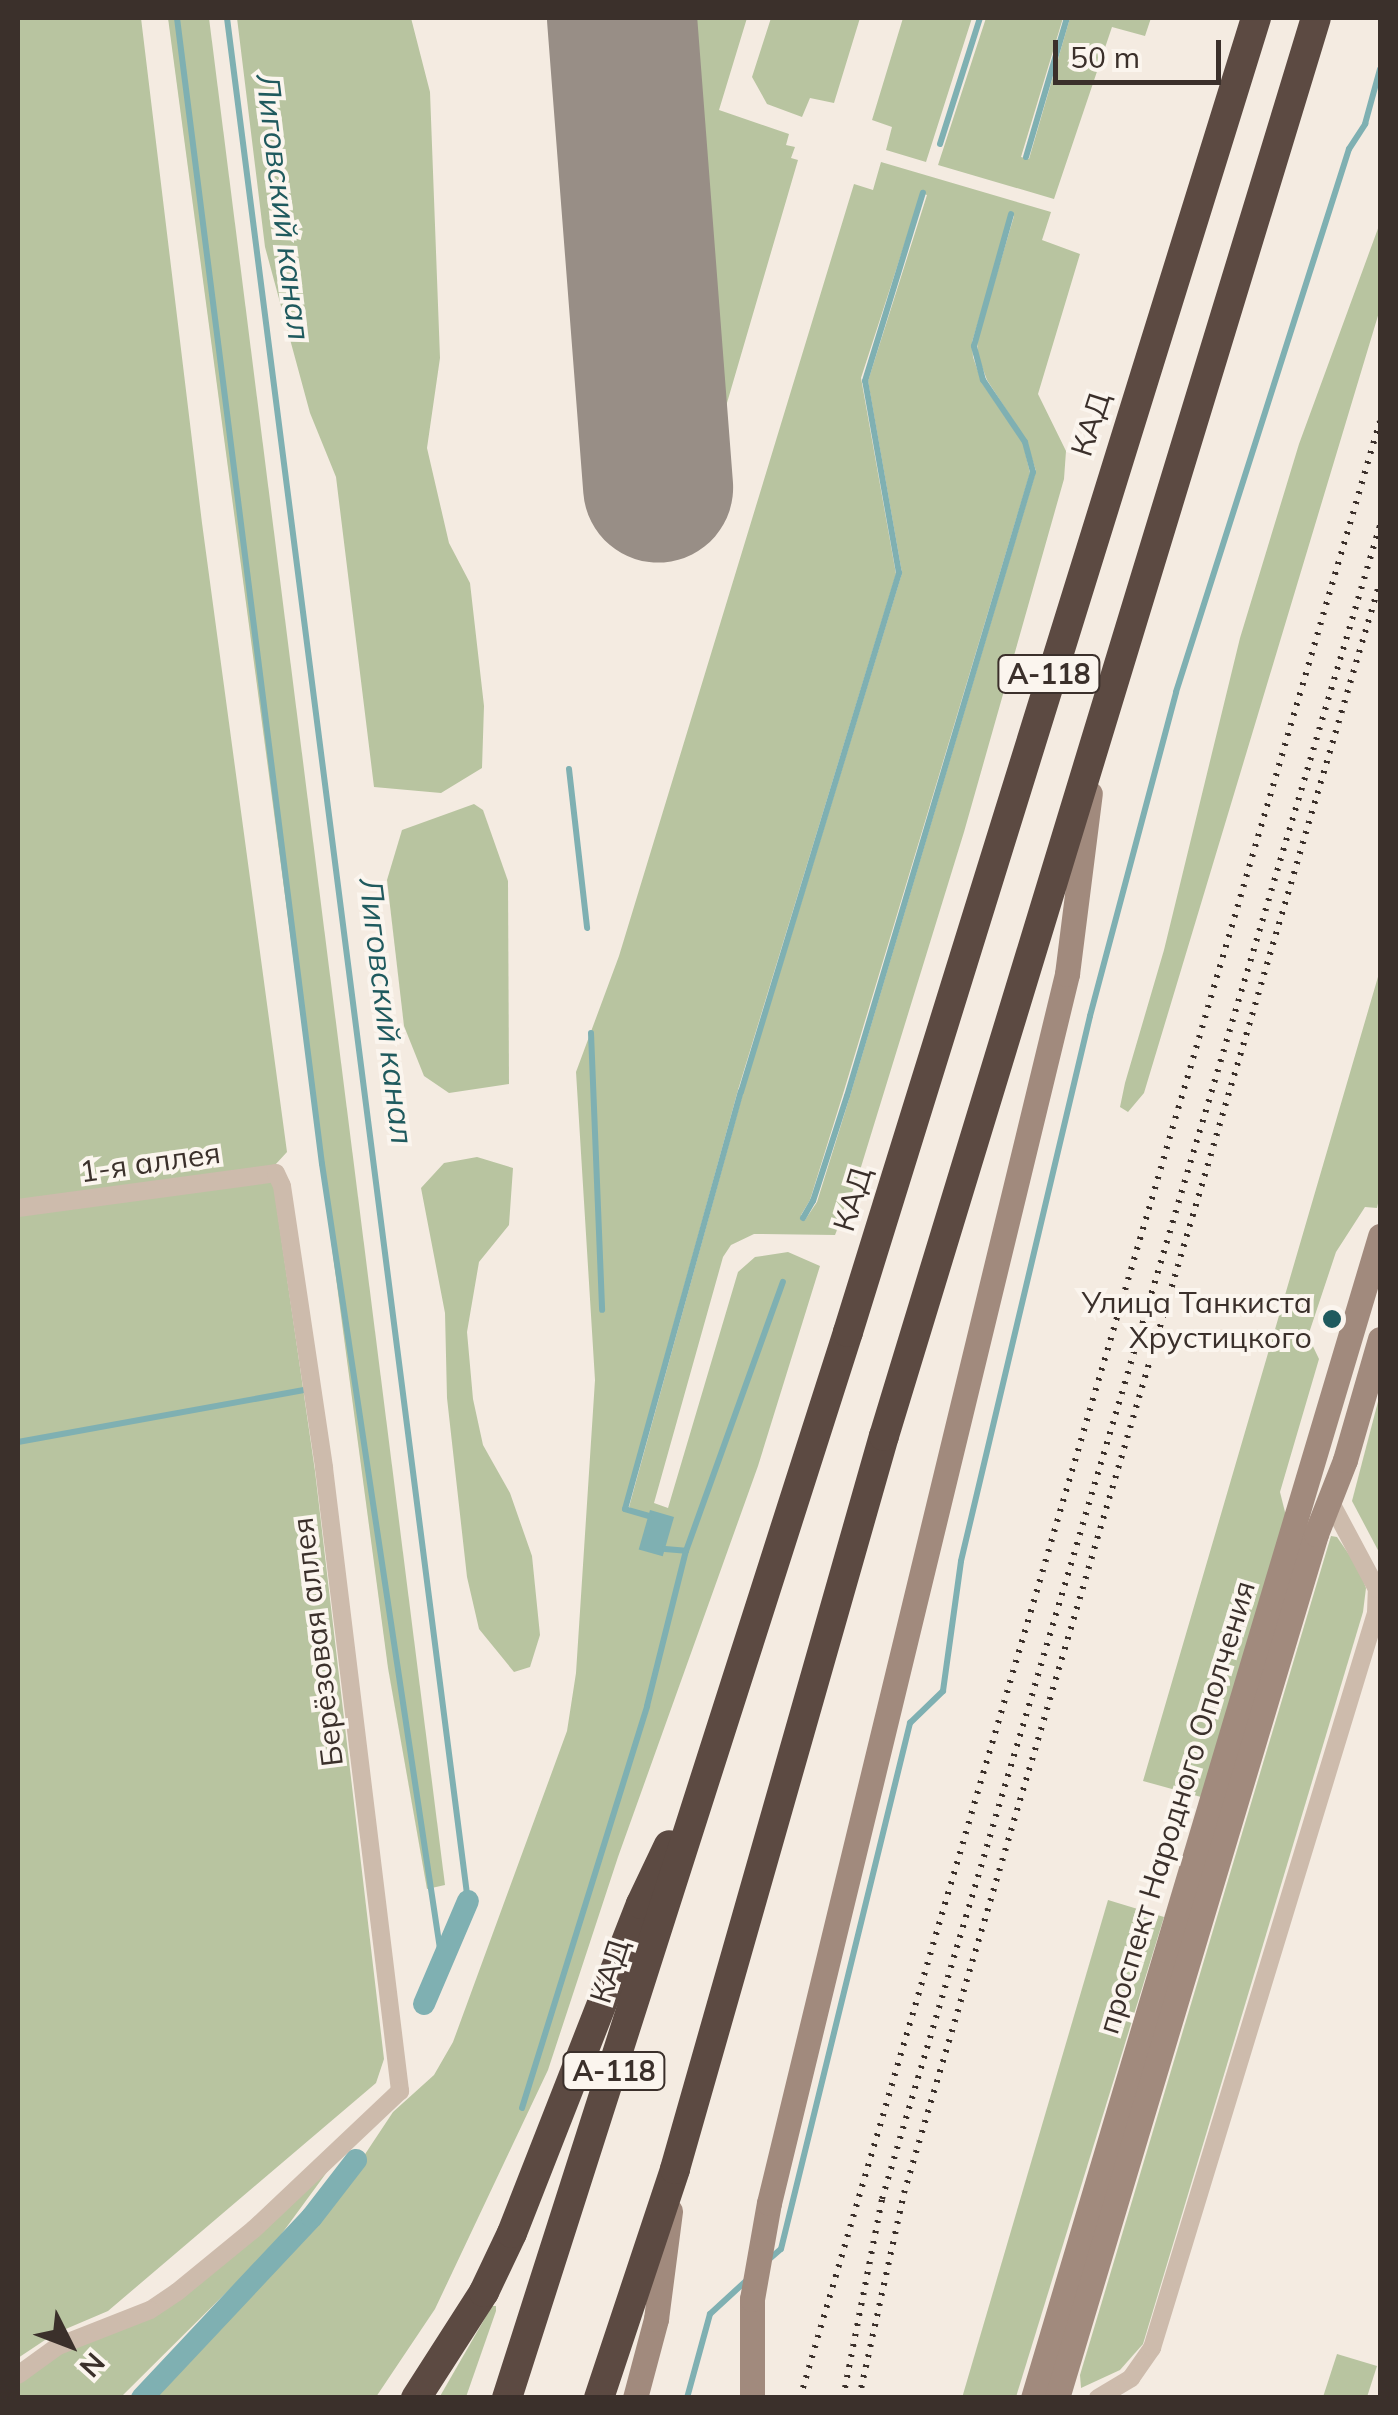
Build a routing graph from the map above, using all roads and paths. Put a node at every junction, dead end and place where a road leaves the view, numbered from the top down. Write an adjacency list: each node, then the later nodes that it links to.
1 (1256, 18): 9 (highway, КАД / А-118)
2 (1316, 18): 3 (highway, А-118)
3 (1096, 743): 10 (highway, А-118); 16 (main road)
4 (282, 1186): 5 (street, 1-я аллея); 11 (street, Берёзовая аллея)
5 (18, 1208)
6 (1378, 1252): 17 (main road, проспект Народного Ополчения)
7 (1380, 1340): 8 (main road, проспект Народного Ополчения)
8 (1329, 1499): 18 (main road, проспект Народного Ополчения); 19 (street)
9 (718, 1743): 12 (highway); 13 (highway, КАД / А-118)
10 (675, 2169): 14 (highway, А-118); 15 (main road)
11 (18, 2375)
12 (416, 2398)
13 (507, 2398)
14 (599, 2398)
15 (634, 2398)
16 (752, 2398)
17 (1034, 2398)
18 (1057, 2398)
19 (1098, 2398)

